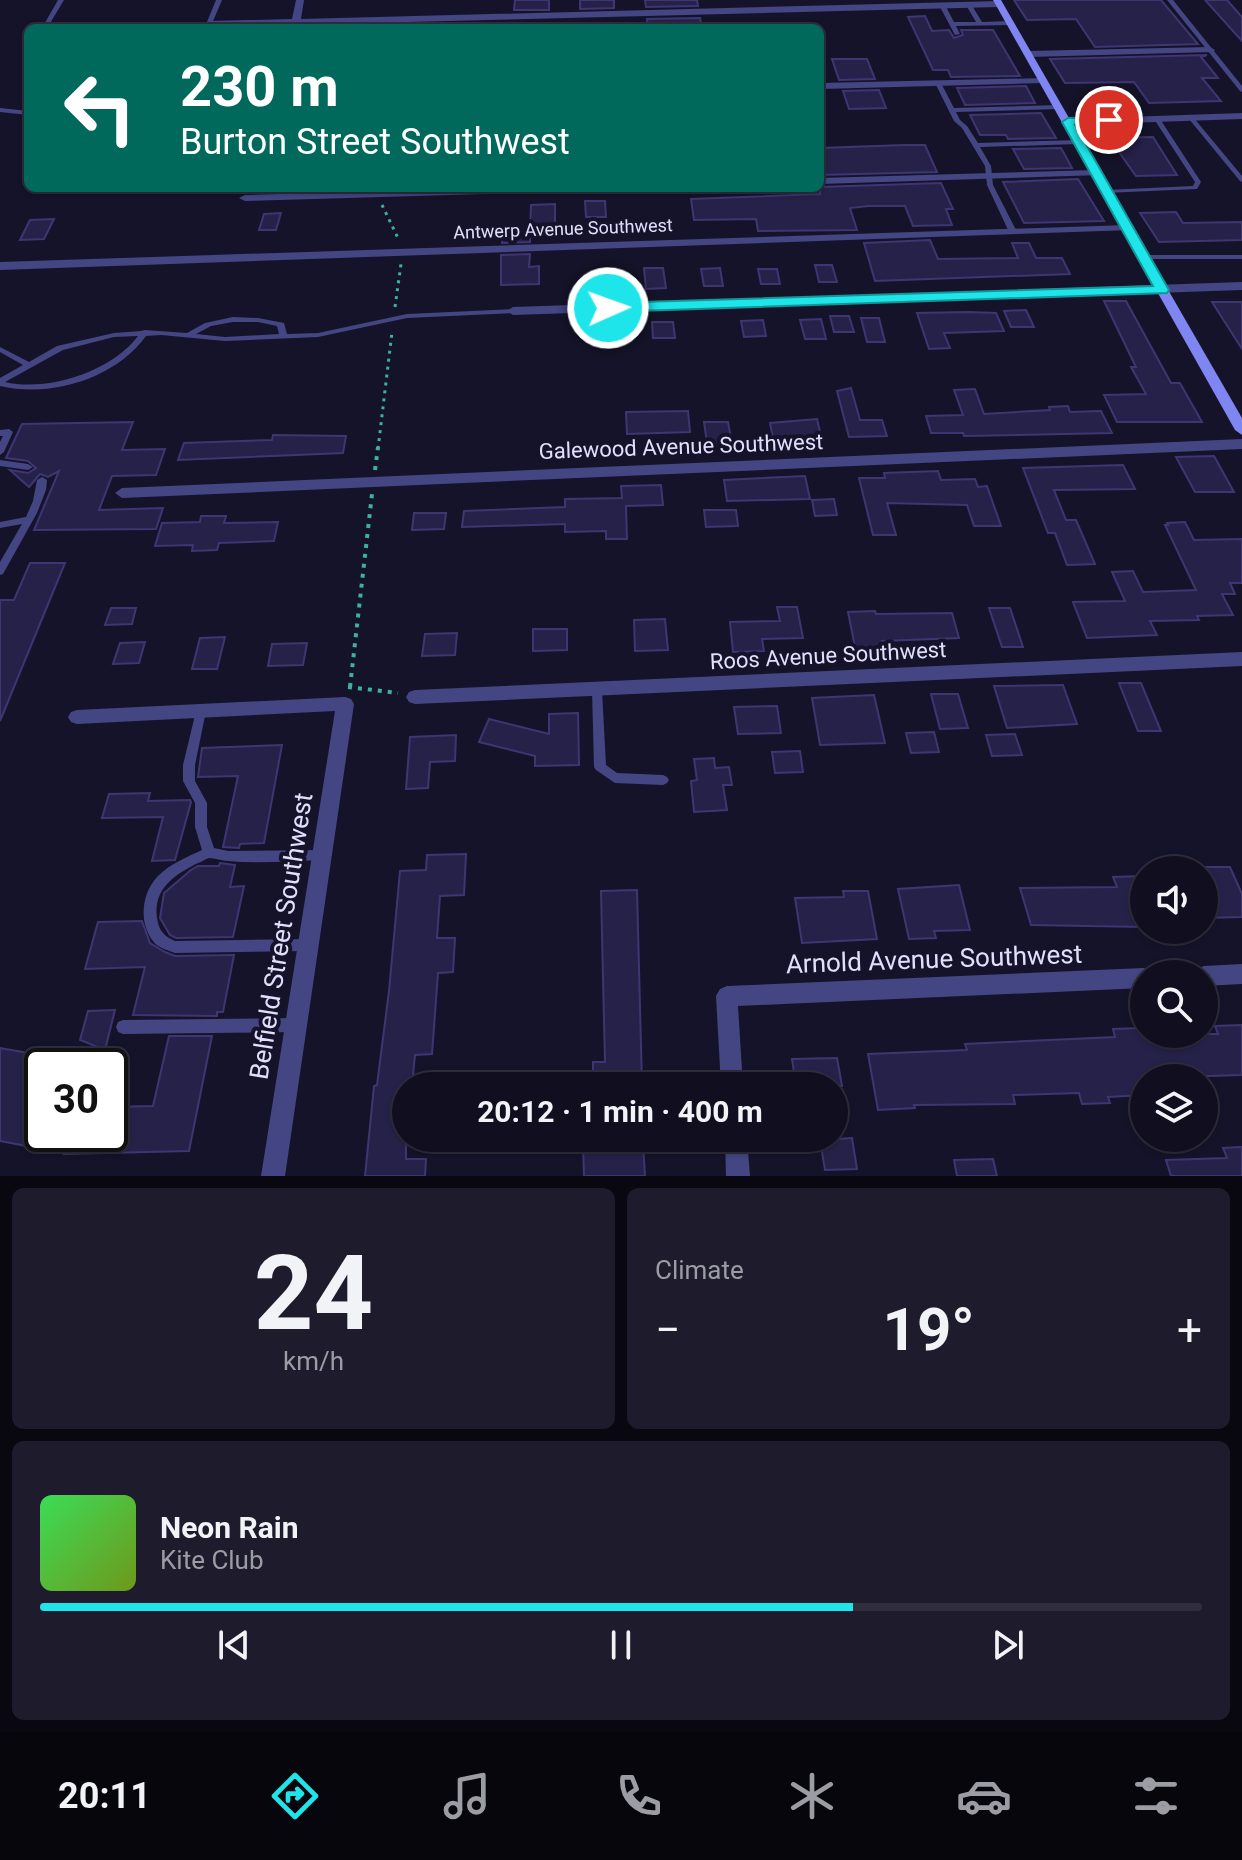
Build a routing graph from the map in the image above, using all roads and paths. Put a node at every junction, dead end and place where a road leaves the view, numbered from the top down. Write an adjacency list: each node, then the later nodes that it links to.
1 (61, 0): 11 (lane)
2 (219, 0): 12 (lane)
3 (300, 0): 8 (street)
4 (1170, 0): 16 (lane)
5 (998, 2): 7 (street); 10 (main road)
6 (942, 5): 7 (street); 8 (street); 14 (lane)
7 (969, 5): 9 (lane)
8 (296, 21): 13 (street)
9 (980, 23): 10 (lane); 14 (lane)
10 (1010, 23): 17 (main road)
11 (47, 24)
12 (209, 24)
13 (243, 24)
14 (952, 24): 15 (lane)
15 (957, 34)
16 (1210, 50): 17 (street); 21 (lane)
17 (1028, 54): 18 (main road)
18 (1042, 80): 19 (street); 22 (main road)
19 (938, 83): 20 (street); 24 (lane)
20 (824, 86)
21 (1242, 90)
22 (1059, 107): 24 (lane); 29 (main road)
23 (0, 110): 25 (lane)
24 (951, 110): 31 (lane)
25 (24, 113)
26 (1242, 116): 27 (street)
27 (1191, 118): 28 (street); 34 (lane)
28 (1157, 119): 29 (street); 37 (lane)
29 (1068, 122): 30 (main road)
30 (1079, 142): 31 (lane); 32 (main road)
31 (975, 145): 33 (lane)
32 (1096, 173): 33 (street); 37 (main road)
33 (990, 176): 35 (street); 41 (lane)
34 (1242, 180)
35 (824, 181)
36 (448, 192): 38 (street)
37 (1106, 192): 40 (main road)
38 (245, 198)
39 (381, 199): 42 (path)
40 (1127, 228): 41 (street, Antwerp Avenue Southwest); 44 (main road)
41 (1013, 232): 46 (street, Antwerp Avenue Southwest)
42 (401, 244)
43 (402, 255): 50 (path)
44 (1144, 257): 45 (lane); 48 (main road)
45 (1242, 257)
46 (0, 266)
47 (1242, 286): 48 (street)
48 (1162, 290): 49 (street); 58 (main road)
49 (513, 311): 54 (lane)
50 (394, 313)
51 (393, 324): 64 (path)
52 (145, 332): 53 (lane); 56 (lane); 57 (lane)
53 (188, 336): 54 (lane); 54 (lane)
54 (283, 336)
55 (0, 349): 56 (lane)
56 (27, 364): 57 (lane)
57 (0, 382)
58 (1241, 427)
59 (0, 433): 61 (lane)
60 (1242, 444): 67 (street, Galewood Avenue Southwest)
61 (0, 452)
62 (0, 463): 63 (lane)
63 (28, 467)
64 (374, 472)
65 (42, 480): 68 (lane)
66 (373, 488): 73 (path)
67 (122, 493)
68 (28, 520): 69 (lane); 70 (lane)
69 (0, 525)
70 (0, 571)
71 (1242, 659): 72 (street, Roos Avenue Southwest)
72 (597, 690): 74 (street, Roos Avenue Southwest); 77 (lane)
73 (344, 693): 74 (path); 75 (street); 79 (street, Belfield Street Southwest)
74 (415, 697)
75 (201, 711): 76 (street); 78 (lane)
76 (77, 717)
77 (663, 780)
78 (209, 853): 79 (lane); 80 (lane)
79 (322, 855): 80 (street, Belfield Street Southwest)
80 (308, 945): 84 (street, Belfield Street Southwest)
81 (1242, 974): 82 (street)
82 (1218, 975)
83 (1130, 979): 86 (street, Arnold Avenue Southwest)
84 (296, 1025): 85 (lane); 88 (street, Belfield Street Southwest)
85 (123, 1027)
86 (731, 1072)
87 (737, 1152): 89 (street)
88 (273, 1176)
89 (738, 1176)

